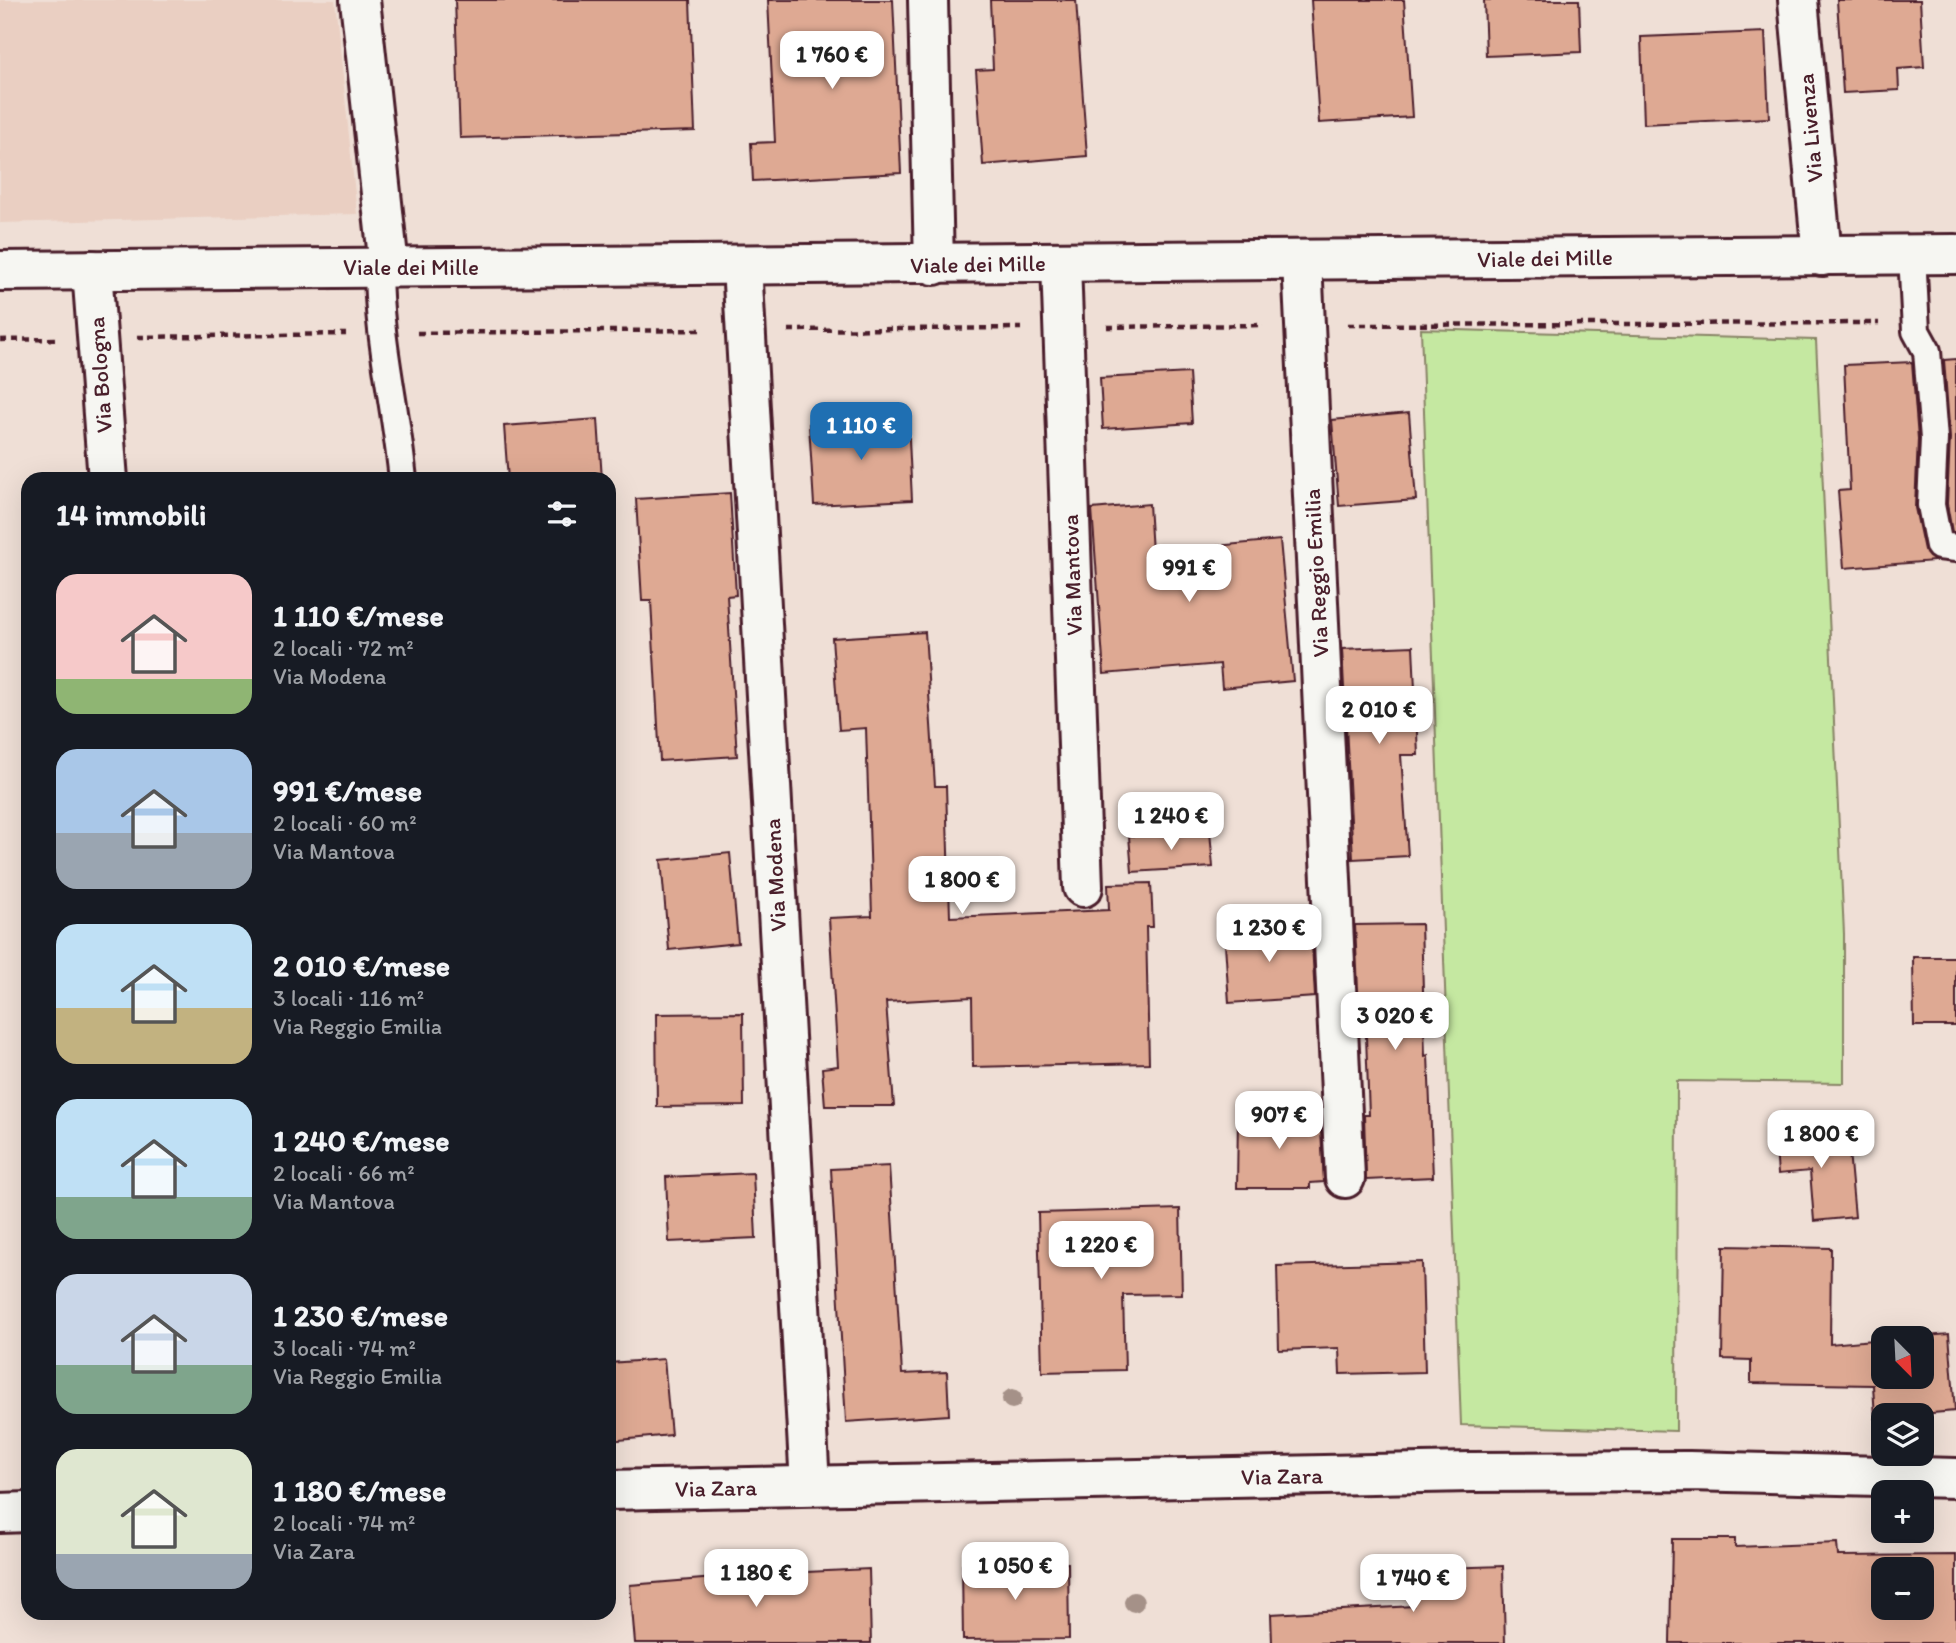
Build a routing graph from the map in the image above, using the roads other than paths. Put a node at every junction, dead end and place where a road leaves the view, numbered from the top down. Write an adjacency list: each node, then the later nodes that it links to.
1 (360, 0): 11 (street)
2 (928, 0): 9 (street)
3 (1798, 0): 6 (street, Via Livenza)
4 (1912, 254): 5 (street, Viale dei Mille); 6 (street, Viale dei Mille); 16 (lane)
5 (1956, 254)
6 (1822, 256): 7 (street, Viale dei Mille)
7 (1302, 261): 8 (street, Viale dei Mille); 18 (street, Via Reggio Emilia)
8 (1060, 263): 9 (street, Viale dei Mille); 17 (street, Via Mantova)
9 (934, 264): 10 (street, Viale dei Mille)
10 (742, 265): 11 (street, Viale dei Mille); 20 (street, Via Modena)
11 (384, 267): 12 (street, Viale dei Mille); 15 (lane)
12 (92, 270): 13 (street, Viale dei Mille); 14 (street, Via Bologna)
13 (0, 271)
14 (107, 472)
15 (402, 472)
16 (1956, 548)
17 (1083, 887)
18 (1345, 1178)
19 (1956, 1478): 20 (street, Via Zara)
20 (810, 1485): 21 (street, Via Zara)
21 (616, 1490)
22 (0, 1513): 23 (street)
23 (21, 1513)

